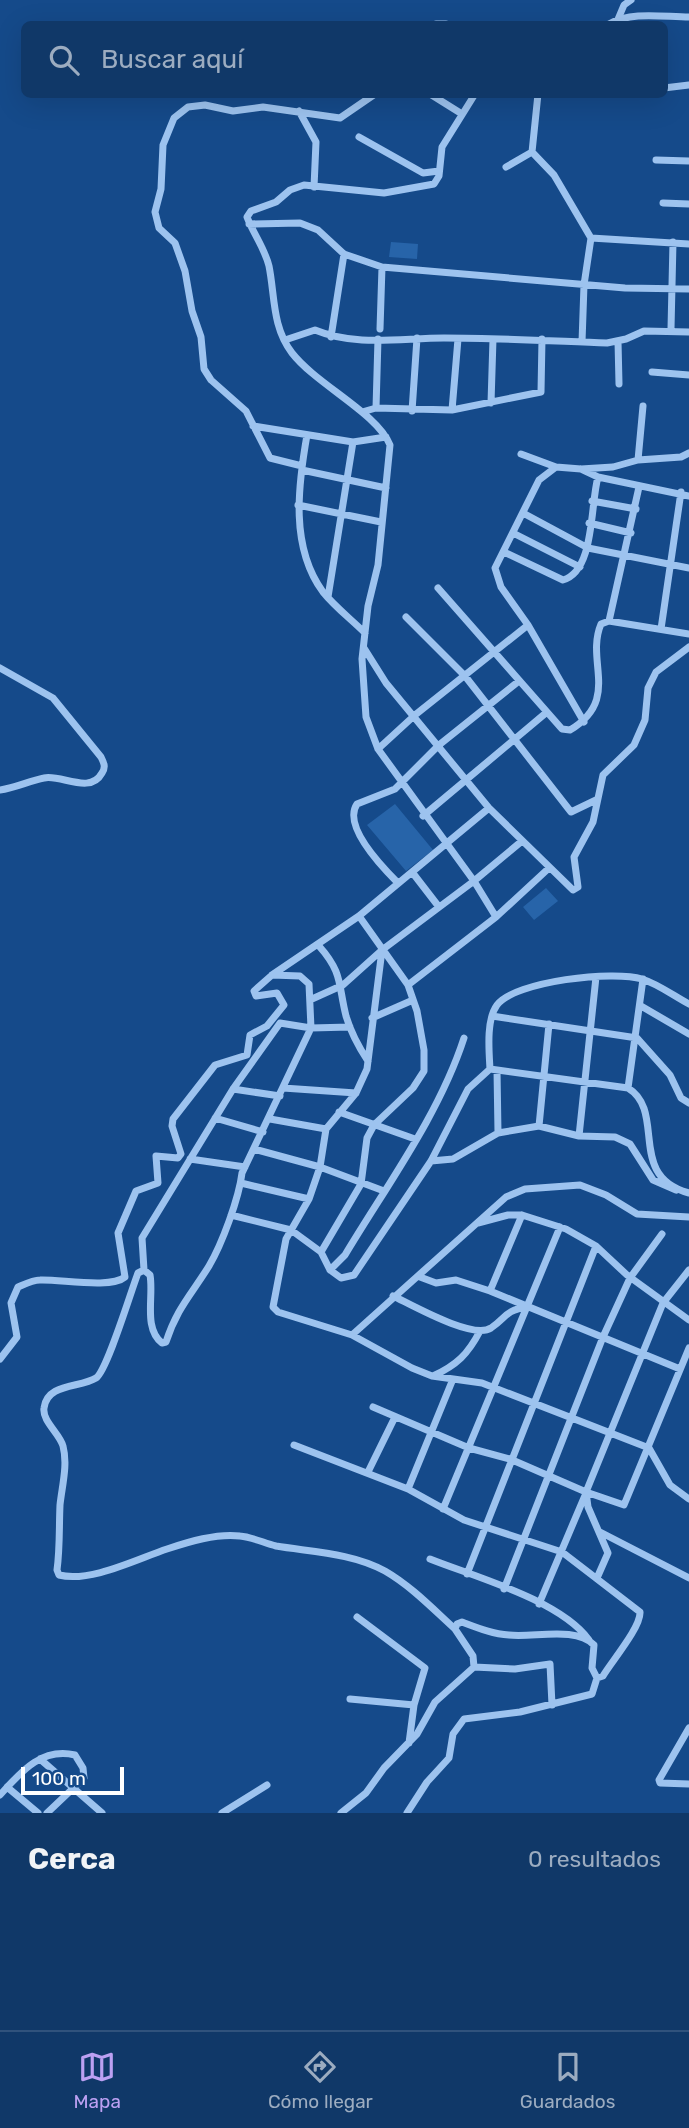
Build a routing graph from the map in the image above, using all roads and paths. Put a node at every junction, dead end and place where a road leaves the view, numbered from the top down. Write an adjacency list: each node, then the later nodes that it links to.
1 (631, 0): 3 (street)
2 (689, 18): 4 (street)
3 (617, 21)
4 (622, 21)
5 (689, 85): 6 (street)
6 (668, 88)
7 (369, 98): 11 (street)
8 (436, 98): 12 (street)
9 (538, 98): 14 (street)
10 (469, 99): 12 (street)
11 (299, 111): 19 (street); 52 (street)
12 (462, 114): 18 (street)
13 (359, 138): 18 (street)
14 (532, 152): 17 (street); 23 (street)
15 (656, 159): 16 (street)
16 (689, 161)
17 (506, 167)
18 (439, 171): 19 (street)
19 (314, 187): 22 (street)
20 (663, 203): 21 (street)
21 (689, 204)
22 (249, 224): 26 (street); 40 (street)
23 (591, 238): 24 (street); 28 (street)
24 (673, 243): 25 (street); 29 (street)
25 (689, 244)
26 (344, 254): 27 (street); 34 (street)
27 (382, 267): 28 (street); 31 (street)
28 (584, 285): 29 (street); 42 (street)
29 (671, 287): 30 (street); 32 (street)
30 (689, 289)
31 (380, 329)
32 (671, 329): 33 (street); 41 (street)
33 (689, 332)
34 (331, 337): 36 (street); 40 (street)
35 (418, 338): 36 (street); 37 (street); 50 (street)
36 (378, 339): 48 (street)
37 (458, 339): 38 (street); 49 (street)
38 (493, 339): 39 (street); 46 (street)
39 (542, 339): 42 (street); 46 (street)
40 (285, 340): 51 (street)
41 (618, 341): 42 (street); 45 (street)
42 (582, 342)
43 (652, 372): 44 (street)
44 (689, 375)
45 (619, 384)
46 (491, 403): 49 (street)
47 (643, 406): 58 (street)
48 (376, 408): 50 (street); 51 (street)
49 (452, 410): 50 (street)
50 (412, 411)
51 (362, 412): 54 (street)
52 (253, 426): 53 (street); 60 (street)
53 (307, 435): 55 (street); 60 (street)
54 (386, 437): 55 (street); 65 (street)
55 (354, 442): 62 (street)
56 (689, 453): 58 (street)
57 (521, 454): 59 (street)
58 (638, 460): 61 (street)
59 (556, 467): 61 (street); 71 (street)
60 (302, 468): 62 (street); 68 (street)
61 (581, 469): 63 (street)
62 (347, 477): 65 (street); 70 (street)
63 (598, 477): 64 (street); 67 (street)
64 (639, 486): 66 (street); 69 (street)
65 (386, 488): 72 (street)
66 (685, 494): 79 (street)
67 (592, 500): 69 (street); 73 (street)
68 (298, 505): 70 (street); 83 (street)
69 (636, 509): 75 (street)
70 (341, 513): 72 (street); 83 (street)
71 (523, 513): 74 (street); 76 (street)
72 (382, 522): 88 (street)
73 (589, 523): 75 (street); 76 (street)
74 (513, 533): 77 (street); 80 (street)
75 (631, 533): 78 (street)
76 (588, 548): 78 (street); 80 (street)
77 (504, 552): 80 (street); 86 (street)
78 (625, 556): 79 (street); 85 (street)
79 (671, 564): 81 (street); 87 (street)
80 (580, 567)
81 (689, 568)
82 (438, 588): 92 (street)
83 (328, 597): 88 (street)
84 (406, 617): 94 (street)
85 (609, 621): 87 (street); 99 (street)
86 (528, 625): 92 (street); 99 (street)
87 (661, 629): 89 (street)
88 (365, 634): 91 (street)
89 (689, 634)
90 (689, 647): 106 (street)
91 (364, 648): 98 (street); 102 (street)
92 (493, 653): 94 (street); 95 (street)
93 (0, 668): 105 (street)
94 (465, 676): 96 (street); 98 (street)
95 (519, 681): 96 (street); 97 (street)
96 (488, 706): 100 (street); 101 (street)
97 (547, 712): 99 (street); 100 (street)
98 (415, 715): 101 (street); 102 (street)
99 (584, 722)
100 (513, 738): 103 (street); 106 (street)
101 (439, 745): 103 (street); 104 (street)
102 (378, 749): 104 (street)
103 (466, 778): 107 (street); 108 (street)
104 (401, 783): 108 (street); 114 (street)
105 (0, 790)
106 (596, 800): 111 (street)
107 (489, 808): 109 (street); 110 (street)
108 (424, 816): 110 (street)
109 (522, 841): 111 (street); 113 (street)
110 (446, 845): 112 (street); 113 (street)
111 (549, 868): 117 (street)
112 (412, 872): 114 (street); 115 (street)
113 (474, 881): 115 (street); 117 (street)
114 (398, 883): 116 (street)
115 (439, 907): 119 (street)
116 (359, 916): 118 (street); 119 (street)
117 (496, 917): 124 (street)
118 (319, 946): 120 (street); 123 (street)
119 (382, 950): 123 (street); 124 (street); 130 (street)
120 (272, 975): 125 (street); 193 (street)
121 (597, 977): 122 (street); 129 (street); 134 (street)
122 (643, 979): 127 (street); 128 (street)
123 (343, 985): 125 (street); 132 (street)
124 (408, 985): 126 (street)
125 (312, 999): 133 (street)
126 (413, 1000): 130 (street); 150 (street)
127 (689, 1004)
128 (640, 1006): 135 (street); 137 (street)
129 (492, 1016): 131 (street); 139 (street)
130 (372, 1018): 138 (street)
131 (549, 1024): 134 (street); 140 (street)
132 (350, 1027): 133 (street); 138 (street)
133 (310, 1028): 143 (street); 144 (street)
134 (593, 1030): 137 (street); 141 (street)
135 (689, 1034)
136 (464, 1038): 156 (street)
137 (637, 1038): 142 (street); 146 (street)
138 (368, 1061): 145 (street)
139 (494, 1069): 140 (street); 154 (street); 159 (street)
140 (544, 1077): 141 (street); 151 (street)
141 (586, 1083): 142 (street); 155 (street)
142 (628, 1088): 164 (street)
143 (233, 1089): 144 (street); 148 (street)
144 (282, 1092): 145 (street); 149 (street)
145 (356, 1093): 147 (street)
146 (689, 1103)
147 (339, 1112): 150 (street); 152 (street)
148 (215, 1118): 153 (street); 158 (street)
149 (270, 1119): 152 (street); 153 (street)
150 (373, 1125): 156 (street); 163 (street)
151 (539, 1126): 154 (street); 155 (street)
152 (326, 1129): 161 (street)
153 (263, 1132): 157 (street)
154 (498, 1133): 159 (street)
155 (579, 1136): 164 (street)
156 (415, 1139): 165 (street)
157 (254, 1149): 160 (street); 161 (street)
158 (190, 1159): 160 (street); 177 (street)
159 (431, 1161): 178 (street)
160 (245, 1167): 162 (street)
161 (320, 1167): 163 (street); 167 (street)
162 (241, 1184): 167 (street); 168 (street)
163 (361, 1184): 165 (street); 176 (street)
164 (676, 1190): 166 (street)
165 (384, 1191): 178 (street)
166 (689, 1194)
167 (309, 1199): 173 (street)
168 (231, 1215): 173 (street); 177 (street)
169 (522, 1216): 171 (street); 172 (street); 182 (street)
170 (689, 1217): 171 (street)
171 (477, 1223): 180 (street)
172 (560, 1227): 175 (street); 185 (street)
173 (291, 1230): 176 (street); 189 (street)
174 (662, 1234): 181 (street)
175 (596, 1246): 181 (street); 187 (street)
176 (321, 1252): 178 (street)
177 (144, 1270): 225 (street)
178 (330, 1270)
179 (689, 1270): 184 (street)
180 (420, 1277): 182 (street); 183 (street)
181 (630, 1278): 184 (street); 190 (street)
182 (490, 1291): 185 (street)
183 (393, 1296): 188 (street); 189 (street)
184 (663, 1303): 186 (street); 192 (street)
185 (528, 1306): 187 (street); 188 (street); 197 (street)
186 (689, 1320)
187 (566, 1322): 190 (street); 198 (street)
188 (480, 1331): 195 (street)
189 (352, 1335): 195 (street)
190 (603, 1337): 192 (street); 201 (street)
191 (689, 1348): 194 (street)
192 (642, 1353): 194 (street); 203 (street)
193 (0, 1359)
194 (680, 1369): 206 (street)
195 (432, 1376): 196 (street)
196 (453, 1379): 197 (street); 202 (street)
197 (494, 1387): 198 (street); 205 (street)
198 (533, 1402): 201 (street); 207 (street)
199 (373, 1407): 200 (street)
200 (395, 1416): 202 (street); 208 (street)
201 (570, 1417): 203 (street); 209 (street)
202 (432, 1433): 205 (street); 210 (street)
203 (611, 1433): 206 (street); 211 (street)
204 (294, 1445): 208 (street)
205 (469, 1448): 207 (street); 213 (street)
206 (649, 1448): 211 (street); 212 (street)
207 (510, 1459): 209 (street); 214 (street)
208 (368, 1472): 210 (street)
209 (547, 1474): 211 (street); 216 (street)
210 (408, 1489): 213 (street)
211 (586, 1492): 215 (street); 217 (street)
212 (689, 1499)
213 (443, 1509): 214 (street)
214 (484, 1525): 216 (street); 219 (street)
215 (600, 1532): 220 (street); 221 (street)
216 (523, 1538): 217 (street); 222 (street)
217 (562, 1552): 220 (street); 223 (street)
218 (430, 1559): 219 (street)
219 (467, 1574): 222 (street)
220 (597, 1578): 228 (street)
221 (689, 1578)
222 (504, 1589): 223 (street)
223 (539, 1604): 226 (street)
224 (357, 1617): 230 (street)
225 (455, 1629): 226 (street); 227 (street)
226 (590, 1640): 228 (street)
227 (474, 1667): 231 (street); 233 (street)
228 (597, 1678): 231 (street)
229 (350, 1699): 230 (street)
230 (414, 1705): 233 (street)
231 (552, 1705): 245 (street)
232 (689, 1728): 235 (street)
233 (409, 1743): 244 (street)
234 (40, 1759): 237 (street); 238 (street); 238 (street)
235 (689, 1784)
236 (267, 1785): 243 (street)
237 (7, 1787): 239 (street); 240 (street)
238 (75, 1789): 241 (street); 242 (street)
239 (0, 1796)
240 (37, 1813)
241 (47, 1813)
242 (102, 1813)
243 (222, 1813)
244 (341, 1813)
245 (407, 1813)

